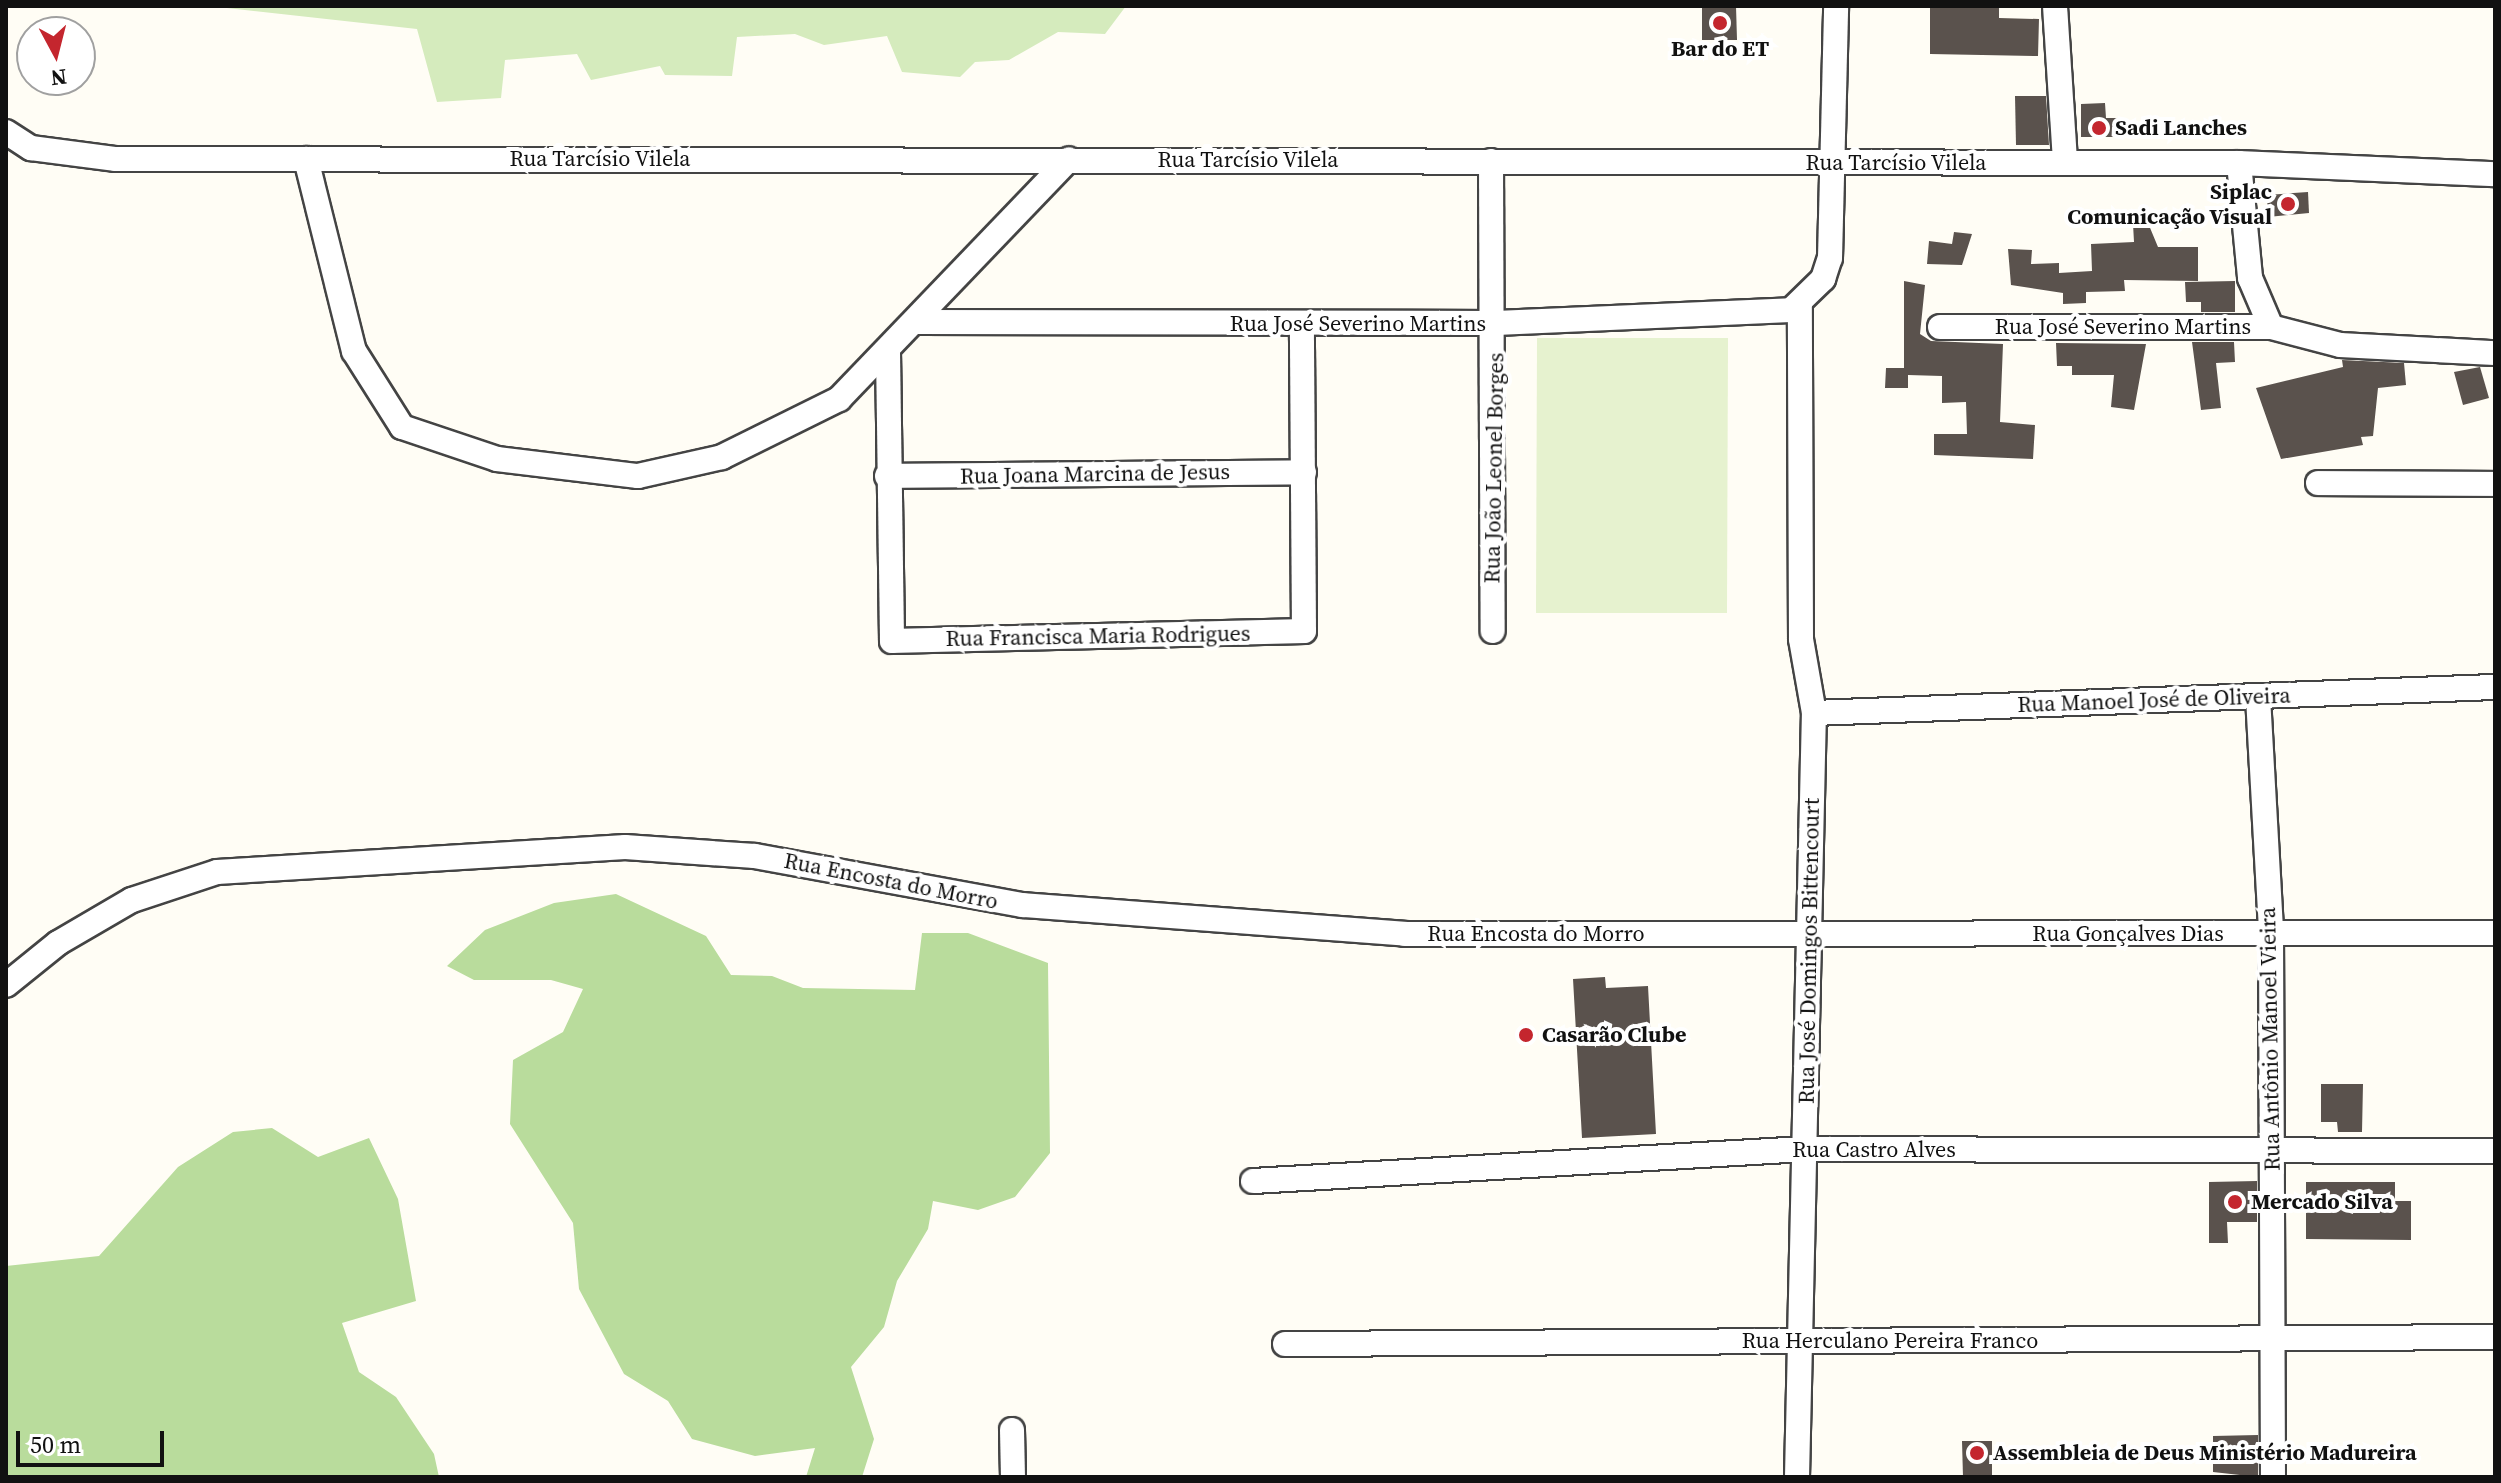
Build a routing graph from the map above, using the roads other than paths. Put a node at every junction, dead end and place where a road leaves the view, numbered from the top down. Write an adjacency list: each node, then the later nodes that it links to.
1 (1836, 6): 8 (street)
2 (2055, 6): 7 (street)
3 (6, 132): 4 (street, Rua Tarcísio Vilela)
4 (306, 159): 5 (street, Rua Tarcísio Vilela); 17 (street)
5 (1069, 159): 6 (street, Rua Tarcísio Vilela); 12 (street)
6 (1491, 161): 8 (street, Rua Tarcísio Vilela); 13 (street, Rua João Leonel Borges)
7 (2065, 162): 8 (street, Rua Tarcísio Vilela); 9 (street, Rua Tarcísio Vilela)
8 (1833, 163): 11 (street)
9 (2239, 163): 10 (street, Rua Tarcísio Vilela); 16 (street)
10 (2495, 174)
11 (1800, 306): 13 (street, Rua José Severino Martins); 26 (street, Rua José Domingos Bittencourt)
12 (915, 322): 14 (street, Rua José Severino Martins); 17 (street)
13 (1496, 323): 14 (street, Rua José Severino Martins); 23 (street, Rua João Leonel Borges)
14 (1302, 325): 19 (street)
15 (1940, 327): 16 (street, Rua José Severino Martins)
16 (2271, 327): 18 (street, Rua José Severino Martins)
17 (888, 352): 20 (street)
18 (2495, 353)
19 (1304, 472): 20 (street, Rua Joana Marcina de Jesus); 20 (street, Rua Francisca Maria Rodrigues)
20 (887, 476)
21 (2318, 483): 22 (street)
22 (2495, 484)
23 (1493, 631)
24 (2495, 687): 25 (street, Rua Manoel José de Oliveira)
25 (2258, 697): 26 (street, Rua Manoel José de Oliveira); 27 (street, Rua Antônio Manoel Vieira)
26 (1814, 713): 29 (street, Rua José Domingos Bittencourt)
27 (2271, 933): 28 (street, Rua Gonçalves Dias); 29 (street, Rua Gonçalves Dias); 32 (street, Rua Antônio Manoel Vieira)
28 (2495, 933)
29 (1809, 934): 30 (street, Rua Encosta do Morro); 31 (street, Rua José Domingos Bittencourt)
30 (6, 985)
31 (1804, 1149): 32 (street, Rua Castro Alves); 34 (street, Rua Castro Alves); 37 (street, Rua José Domingos Bittencourt)
32 (2272, 1150): 33 (street, Rua Castro Alves); 36 (street, Rua Antônio Manoel Vieira)
33 (2495, 1151)
34 (1253, 1181)
35 (2495, 1337): 36 (street, Rua Herculano Pereira Franco)
36 (2272, 1338): 37 (street, Rua Herculano Pereira Franco); 42 (street, Rua Antônio Manoel Vieira)
37 (1800, 1341): 38 (street, Rua Herculano Pereira Franco); 41 (street, Rua José Domingos Bittencourt)
38 (1285, 1344)
39 (1012, 1430): 40 (street)
40 (1013, 1477)
41 (1797, 1477)
42 (2273, 1477)

